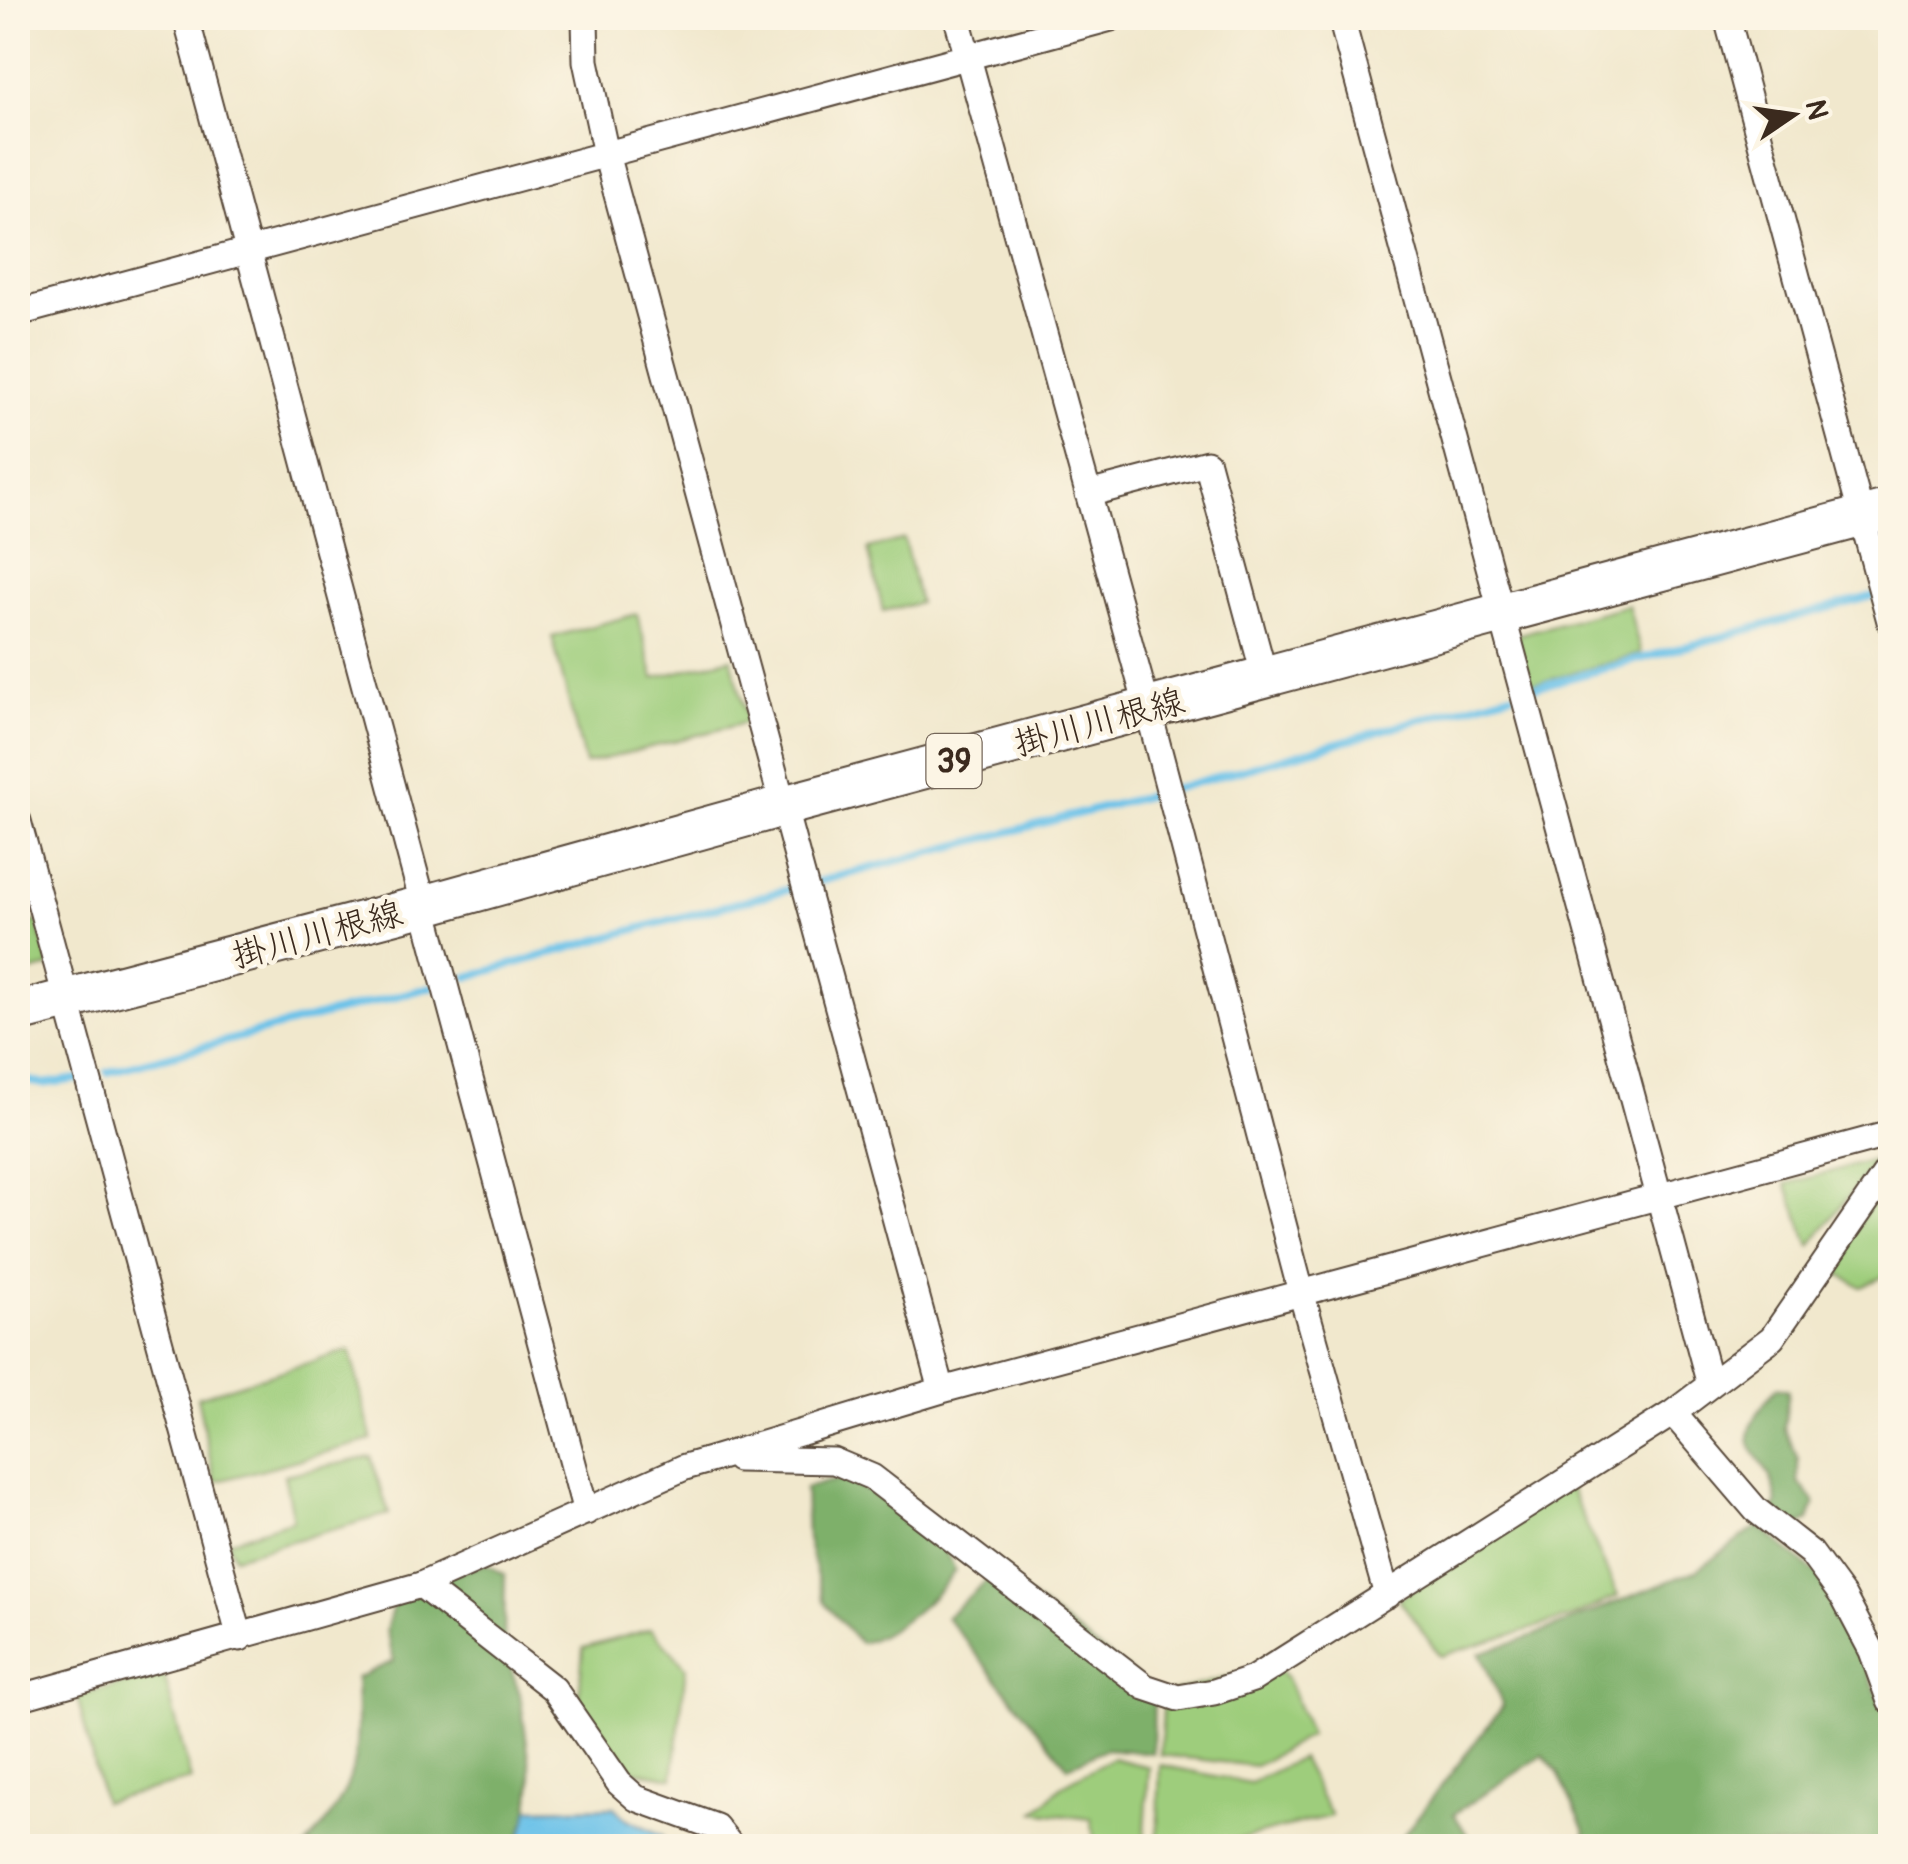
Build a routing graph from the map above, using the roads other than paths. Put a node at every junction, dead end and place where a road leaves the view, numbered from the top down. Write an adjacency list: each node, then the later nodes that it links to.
1 (186, 18): 9 (street)
2 (585, 18): 8 (street)
3 (958, 18): 7 (street)
4 (1111, 18): 7 (street)
5 (1340, 18): 13 (street)
6 (1728, 18): 12 (street)
7 (968, 56): 8 (street); 11 (street)
8 (606, 154): 9 (street); 17 (street)
9 (250, 249): 10 (street); 19 (street)
10 (18, 312)
11 (1088, 494): 15 (street); 16 (street)
12 (1876, 512): 13 (main road, 掛川川根線 / 39); 14 (street)
13 (1502, 614): 15 (main road, 掛川川根線 / 39); 24 (street)
14 (1890, 621)
15 (1265, 678): 16 (main road, 掛川川根線 / 39)
16 (1147, 710): 17 (main road, 掛川川根線 / 39); 25 (street)
17 (783, 806): 19 (main road, 掛川川根線 / 39); 27 (street)
18 (18, 821): 20 (street)
19 (423, 906): 20 (main road, 掛川川根線 / 39); 30 (street)
20 (65, 1000): 21 (main road, 掛川川根線 / 39); 33 (street)
21 (18, 1012)
22 (1890, 1134): 24 (street)
23 (1890, 1167): 26 (street)
24 (1660, 1195): 25 (street); 26 (street)
25 (1301, 1292): 27 (street); 32 (street)
26 (1710, 1385): 28 (street)
27 (942, 1390): 29 (street)
28 (1674, 1412): 32 (street); 35 (street)
29 (713, 1459): 30 (street); 32 (street)
30 (586, 1512): 31 (street)
31 (422, 1585): 33 (street); 36 (street)
32 (1387, 1595)
33 (240, 1638): 34 (street)
34 (18, 1698)
35 (1890, 1702)
36 (731, 1846)

